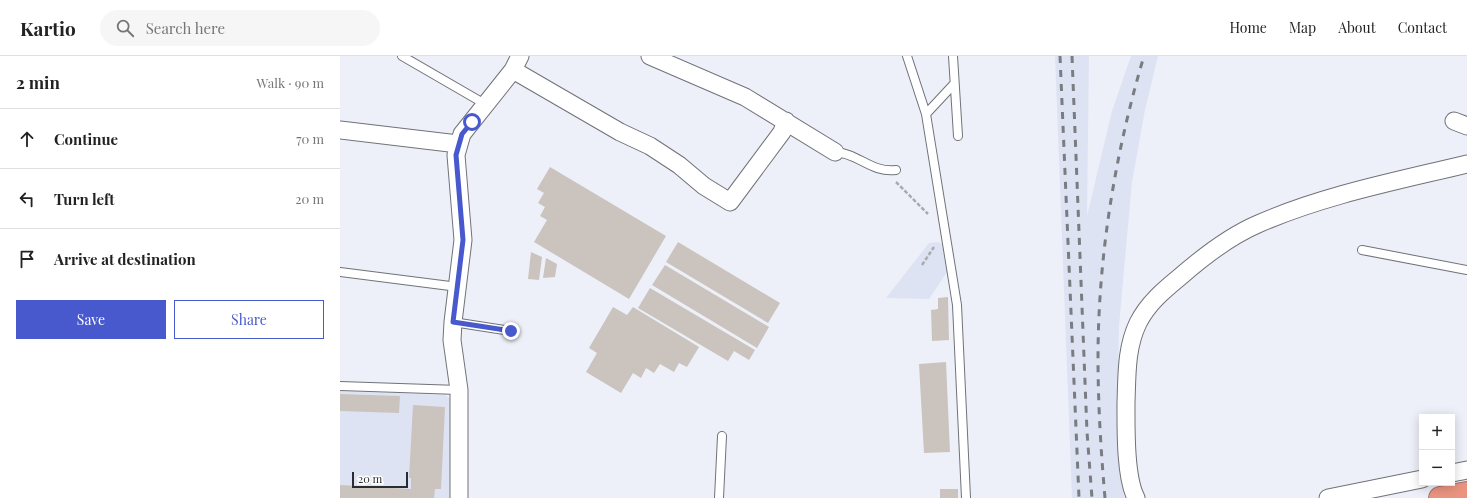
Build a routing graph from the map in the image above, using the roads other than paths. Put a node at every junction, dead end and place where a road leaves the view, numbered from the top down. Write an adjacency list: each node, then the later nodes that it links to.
1 (402, 56): 7 (lane)
2 (650, 56): 9 (street)
3 (908, 56): 8 (lane)
4 (953, 56): 6 (lane)
5 (516, 63): 7 (street); 9 (street)
6 (954, 84): 8 (lane); 11 (lane)
7 (485, 104): 12 (street)
8 (926, 114): 31 (lane)
9 (786, 121): 13 (street)
10 (340, 130): 12 (street)
11 (958, 136)
12 (458, 144): 19 (street)
13 (835, 152): 15 (lane)
14 (1467, 164): 32 (street)
15 (896, 170)
16 (1362, 250): 17 (lane)
17 (1467, 270)
18 (340, 272): 19 (lane)
19 (458, 287): 20 (street)
20 (453, 322): 21 (lane); 23 (street)
21 (511, 331)
22 (340, 386): 23 (lane)
23 (459, 390): 29 (street)
24 (722, 436): 30 (lane)
25 (1467, 470): 26 (street)
26 (1455, 472)
27 (1419, 480): 33 (street)
28 (1467, 493): 34 (highway)
29 (459, 498)
30 (719, 498)
31 (966, 498)
32 (1136, 498)
33 (1328, 498)
34 (1440, 498)

